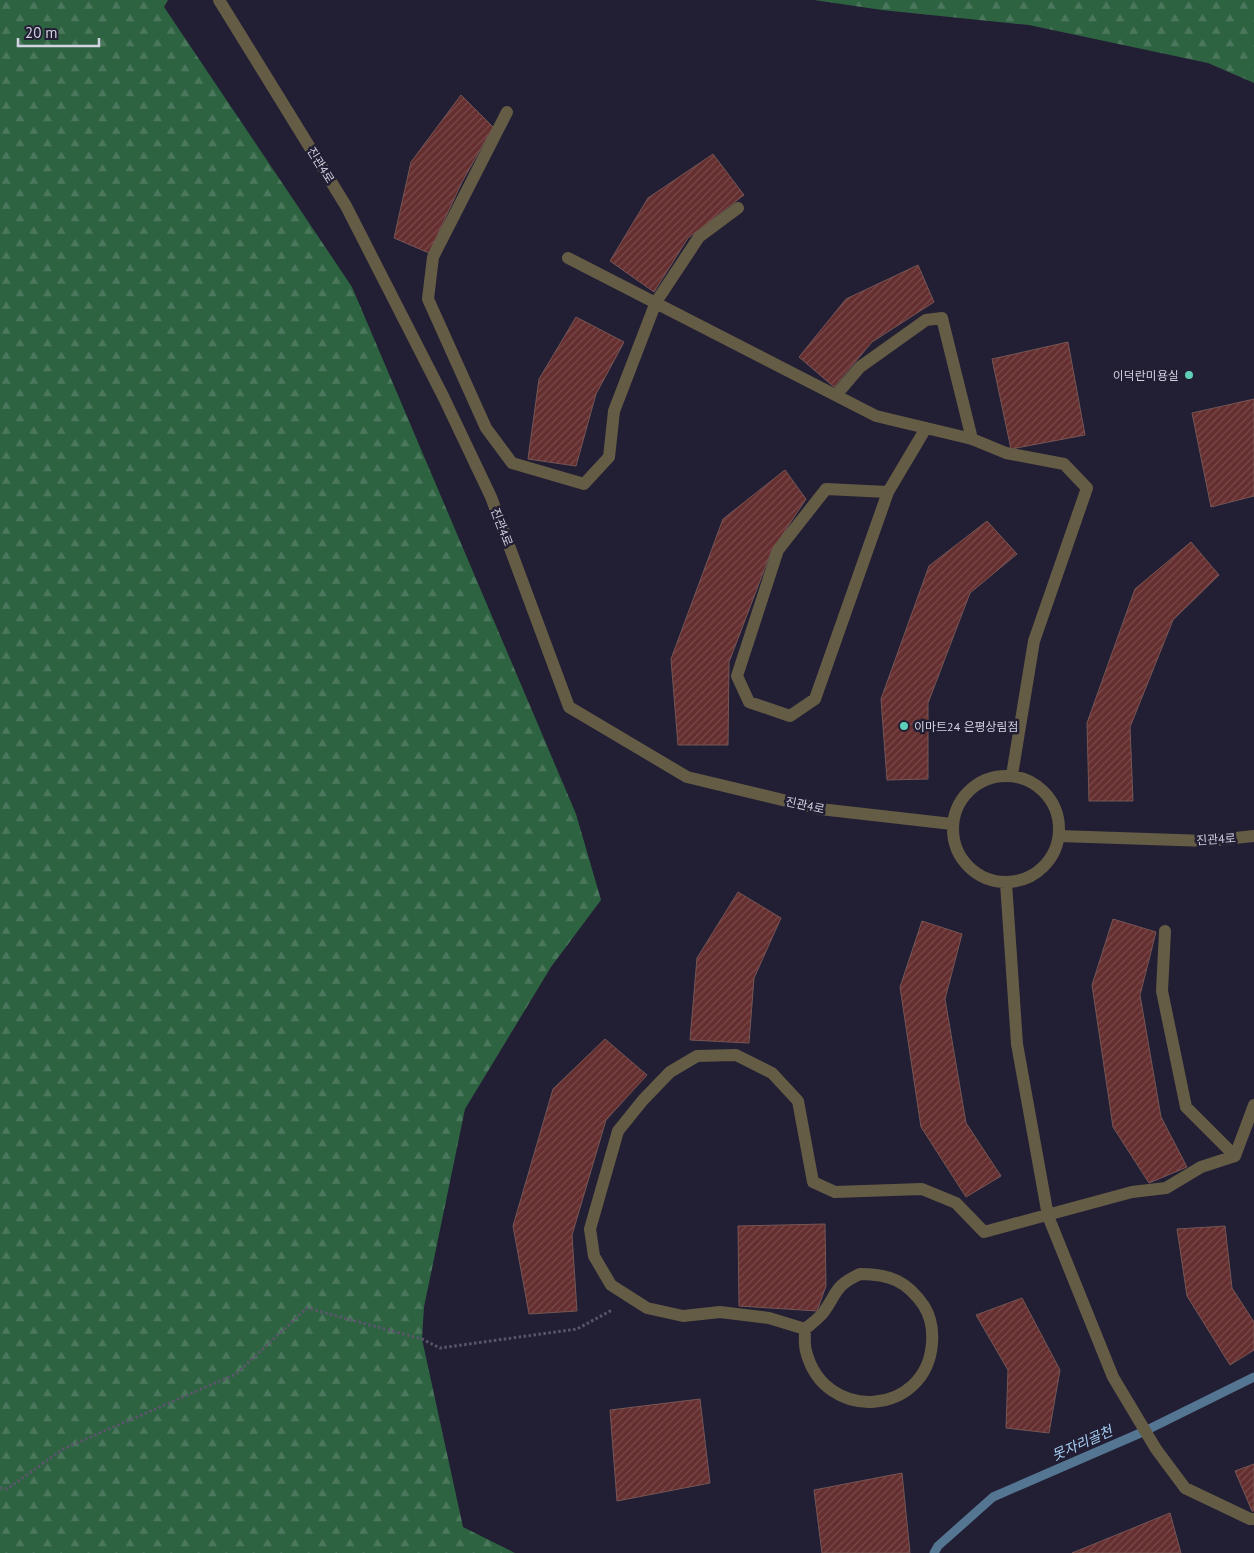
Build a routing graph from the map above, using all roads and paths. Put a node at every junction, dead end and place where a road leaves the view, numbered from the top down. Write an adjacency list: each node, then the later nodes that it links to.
1 (219, 0): 11 (street, 진관4로)
2 (507, 112): 5 (street)
3 (738, 208): 5 (street)
4 (568, 258): 5 (street)
5 (656, 302): 6 (street)
6 (836, 395): 7 (street); 8 (street)
7 (926, 428): 8 (street); 9 (street)
8 (972, 439): 10 (street)
9 (888, 492): 9 (street)
10 (1012, 776): 11 (street); 12 (street)
11 (952, 824): 14 (street)
12 (1059, 836): 13 (street, 진관4로); 14 (street)
13 (1254, 836)
14 (1006, 883): 18 (street)
15 (1165, 931): 17 (street)
16 (1254, 1105): 17 (street)
17 (1234, 1156): 18 (street)
18 (1048, 1216): 19 (street); 22 (street)
19 (632, 1299): 20 (street); 21 (path)
20 (805, 1328): 20 (street)
21 (0, 1488)
22 (1254, 1519)

